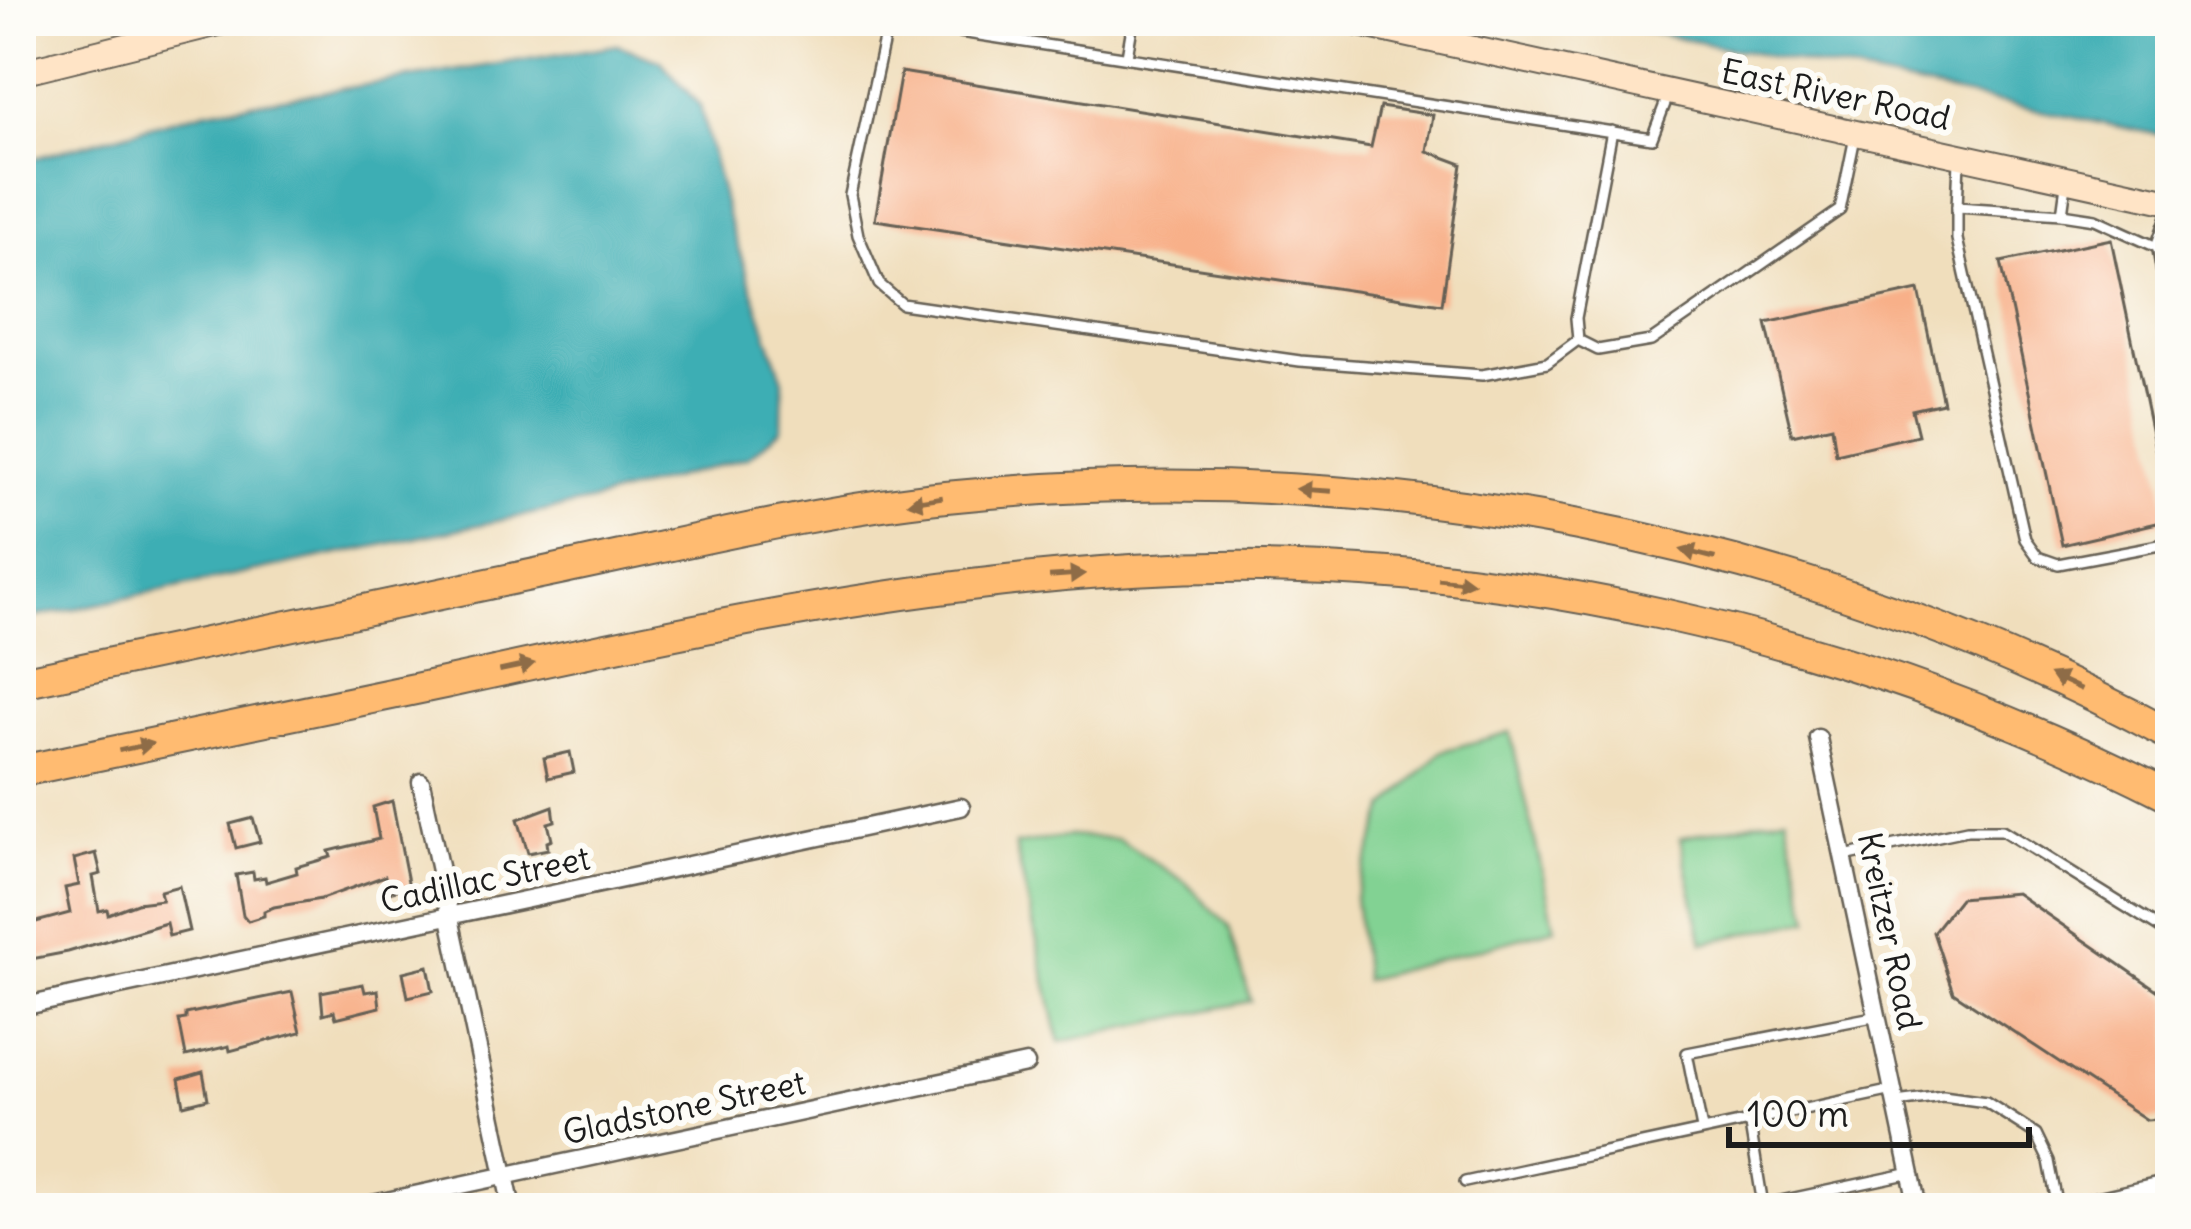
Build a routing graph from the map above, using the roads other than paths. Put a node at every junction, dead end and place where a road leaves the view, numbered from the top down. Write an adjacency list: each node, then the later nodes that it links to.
1 (226, 21): 5 (street)
2 (1133, 21): 4 (lane)
3 (1346, 21): 6 (street, East River Road)
4 (1127, 56): 7 (lane); 17 (lane)
5 (21, 72)
6 (1670, 91): 7 (lane); 8 (street, East River Road)
7 (1612, 131): 17 (lane)
8 (1856, 132): 9 (street, East River Road); 17 (lane)
9 (1960, 155): 10 (street, East River Road); 12 (lane)
10 (2067, 179): 11 (street, East River Road); 13 (lane)
11 (2170, 205): 14 (lane)
12 (1957, 207): 13 (lane); 18 (lane)
13 (2062, 214): 14 (lane)
14 (2157, 244): 15 (lane); 16 (lane)
15 (2170, 253)
16 (2170, 320)
17 (1578, 340)
18 (2170, 543)
19 (21, 682): 20 (highway, one-way to 19)
20 (2170, 735)
21 (1818, 738): 26 (street, Kreitzer Road)
22 (21, 771): 24 (highway, one-way to 24)
23 (421, 782): 27 (street)
24 (2170, 796)
25 (961, 807): 27 (street, Cadillac Street)
26 (1844, 856): 28 (lane); 30 (street, Kreitzer Road)
27 (451, 918): 29 (street, Cadillac Street); 36 (street)
28 (2170, 934)
29 (21, 1007)
30 (1878, 1016): 32 (street, Kreitzer Road); 34 (lane)
31 (1026, 1064): 36 (street, Gladstone Street)
32 (1895, 1096): 33 (lane); 35 (street, Kreitzer Road); 44 (lane)
33 (1749, 1119): 34 (lane); 39 (lane)
34 (1702, 1129): 37 (lane)
35 (1911, 1174): 39 (lane); 43 (street, Kreitzer Road)
36 (506, 1176): 40 (street, Gladstone Street); 41 (street)
37 (1465, 1182)
38 (2170, 1184): 44 (street)
39 (1762, 1205): 42 (lane)
40 (354, 1208)
41 (512, 1208)
42 (1748, 1208)
43 (1918, 1208)
44 (2062, 1208)

